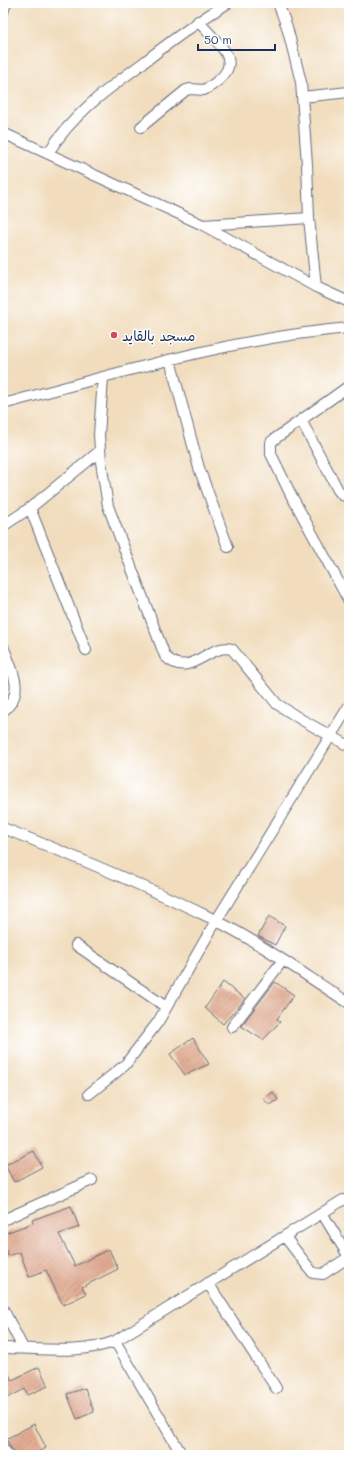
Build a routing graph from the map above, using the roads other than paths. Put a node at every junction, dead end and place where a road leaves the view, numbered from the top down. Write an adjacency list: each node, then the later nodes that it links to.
1 (6, 3): 4 (street)
2 (228, 3): 5 (street)
3 (278, 3): 7 (street)
4 (3, 12)
5 (198, 21): 8 (street); 10 (street)
6 (349, 92): 7 (street)
7 (302, 97): 11 (street)
8 (141, 127)
9 (3, 134): 10 (street)
10 (48, 153): 12 (street)
11 (309, 218): 12 (street); 13 (street)
12 (203, 225): 13 (street)
13 (316, 287): 14 (street)
14 (349, 302)
15 (349, 328): 16 (street)
16 (170, 360): 17 (street); 25 (street)
17 (103, 378): 19 (street); 21 (street)
18 (348, 390): 20 (street)
19 (3, 404)
20 (301, 420): 22 (street); 26 (street)
21 (100, 451): 23 (street); 31 (street)
22 (349, 497)
23 (30, 508): 24 (street); 28 (street)
24 (3, 526)
25 (228, 547)
26 (349, 601)
27 (3, 646): 30 (street)
28 (86, 650)
29 (349, 706): 31 (street)
30 (3, 711)
31 (331, 737): 32 (street); 34 (street)
32 (349, 746)
33 (3, 828): 34 (street)
34 (216, 921): 36 (street); 38 (street)
35 (76, 945): 38 (street)
36 (283, 960): 37 (street); 39 (street)
37 (349, 1003)
38 (166, 1007): 40 (street)
39 (232, 1027)
40 (89, 1094)
41 (92, 1180): 44 (street)
42 (343, 1200): 43 (street)
43 (322, 1213): 45 (street); 46 (street)
44 (3, 1220)
45 (284, 1237): 46 (street); 47 (street)
46 (349, 1257)
47 (208, 1283): 49 (street); 52 (street)
48 (3, 1309): 51 (street)
49 (115, 1341): 51 (street); 55 (street)
50 (3, 1348): 51 (street)
51 (22, 1348)
52 (276, 1388)
53 (3, 1449): 54 (street)
54 (8, 1455)
55 (182, 1455)

